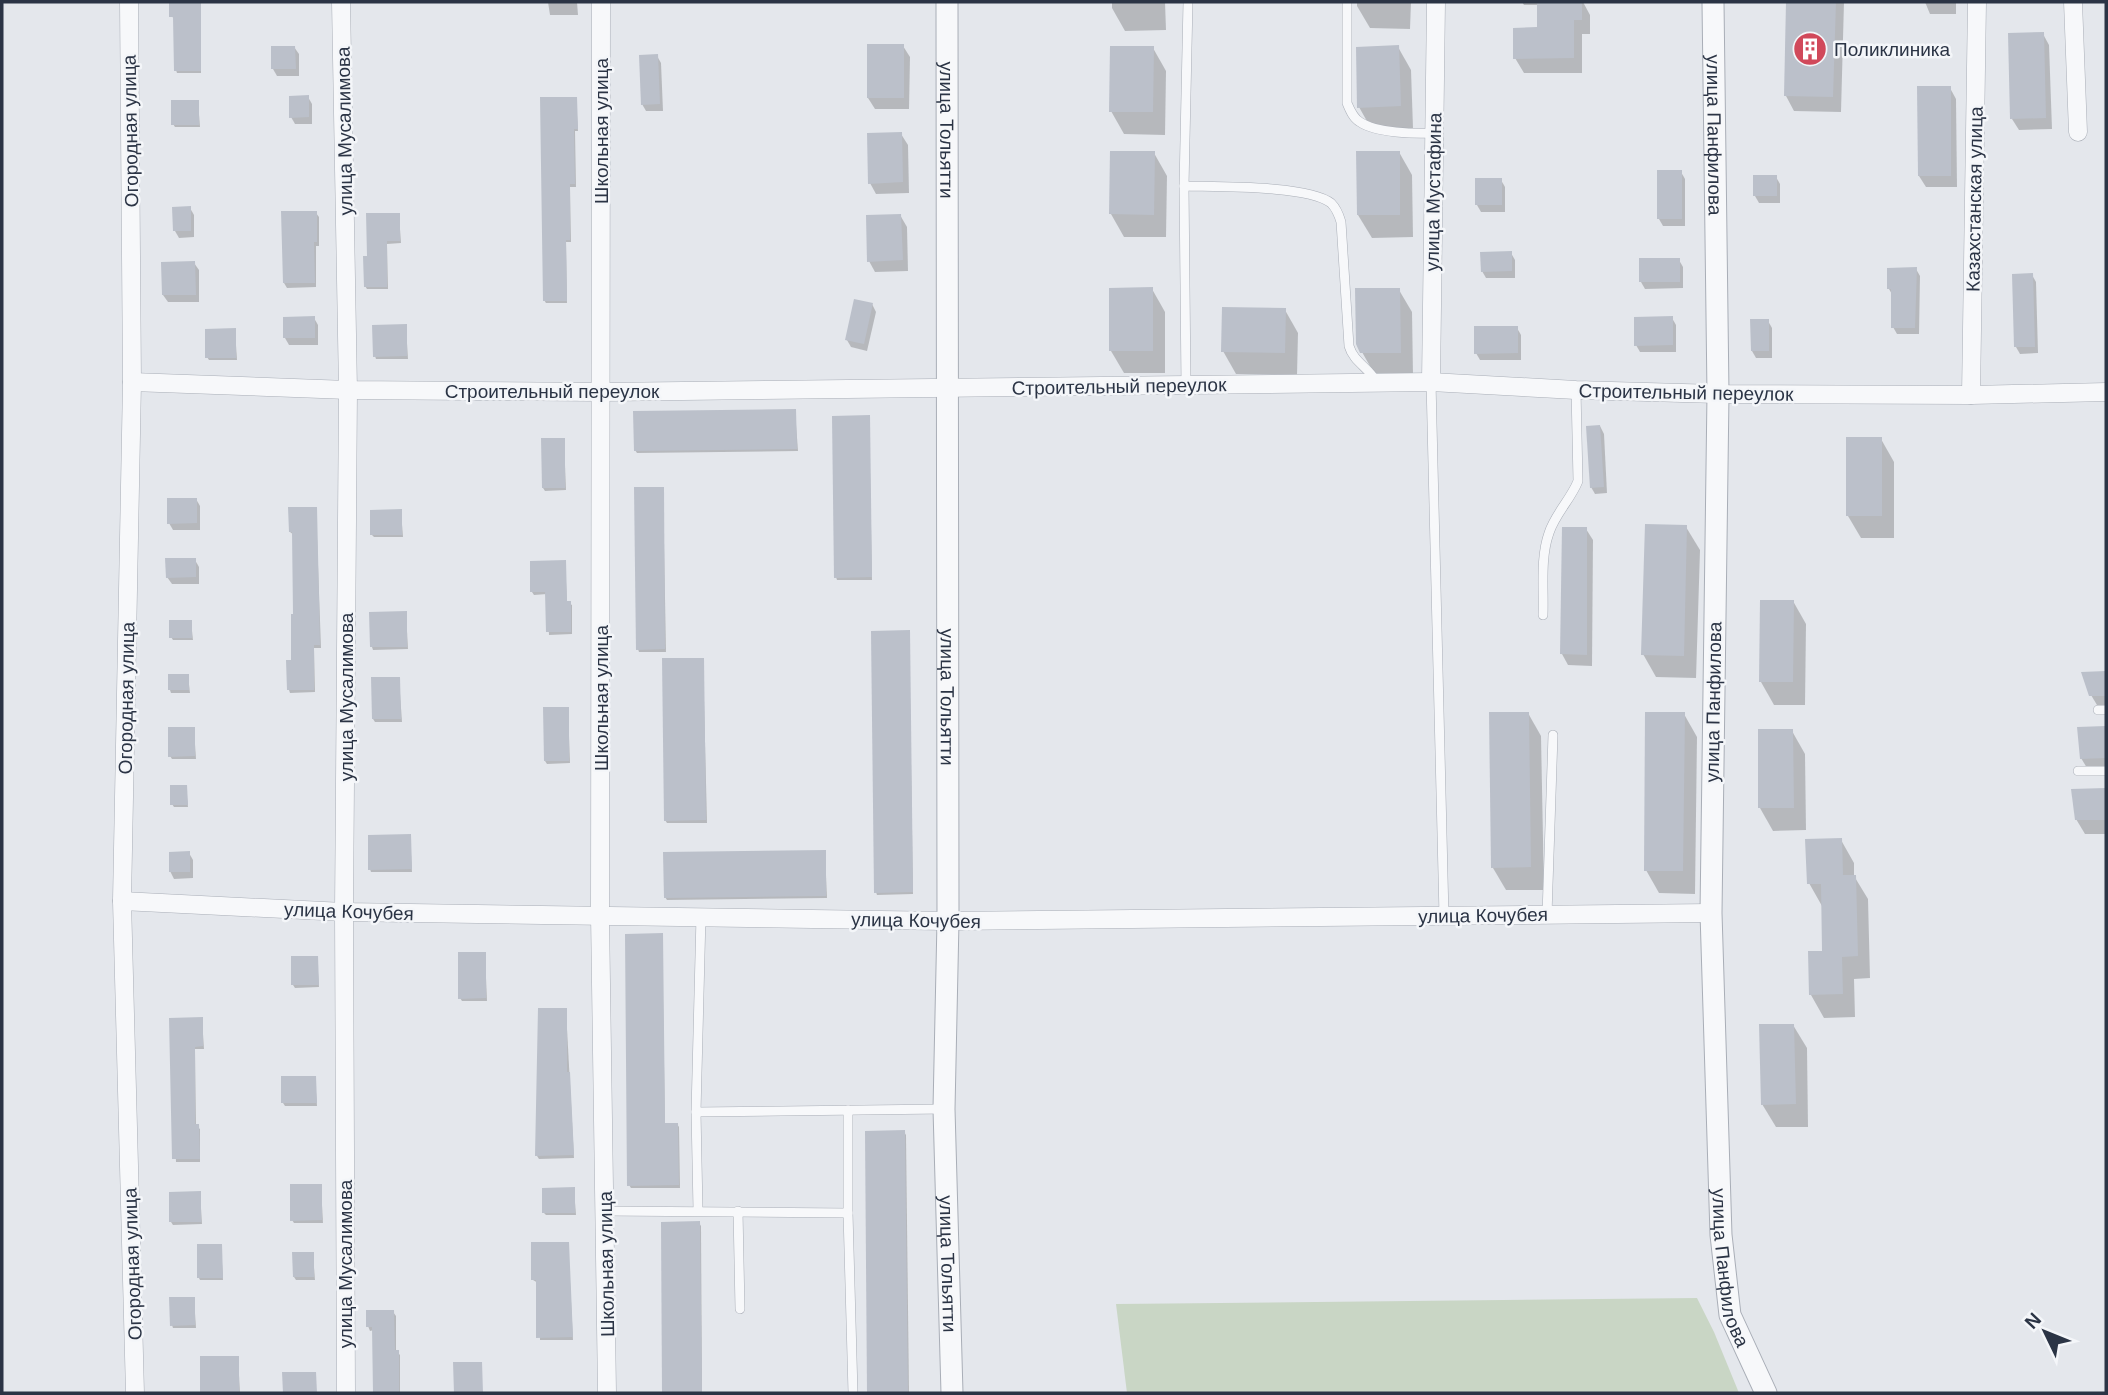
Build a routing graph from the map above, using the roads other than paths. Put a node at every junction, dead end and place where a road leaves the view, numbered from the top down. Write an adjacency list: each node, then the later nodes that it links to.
1 (129, 2): 14 (street, Огородная улица)
2 (341, 2): 19 (street, улица Мусалимова)
3 (601, 2): 21 (street, Школьная улица)
4 (947, 2): 18 (street, улица Тольятти)
5 (1188, 2): 13 (lane)
6 (1347, 2): 12 (lane)
7 (1436, 2): 12 (street, улица Мустафина)
8 (1713, 2): 23 (street, улица Панфилова)
9 (1977, 2): 24 (street, Казахстанская улица)
10 (2073, 2): 11 (street)
11 (2078, 132)
12 (1434, 133): 15 (street, улица Мустафина)
13 (1184, 186): 16 (lane); 17 (lane)
14 (132, 382): 19 (street, Строительный переулок); 29 (street, Огородная улица)
15 (1430, 382): 16 (street, Строительный переулок); 20 (street, Строительный переулок); 35 (lane)
16 (1377, 383): 17 (street, Строительный переулок)
17 (1186, 385): 18 (street, Строительный переулок)
18 (947, 388): 21 (street, Строительный переулок); 36 (street, улица Тольятти)
19 (348, 390): 21 (street, Строительный переулок); 30 (street, улица Мусалимова)
20 (1576, 390): 23 (street, Строительный переулок); 25 (lane)
21 (602, 392): 32 (street, Школьная улица)
22 (2106, 392): 24 (street, Строительный переулок)
23 (1718, 394): 24 (street, Строительный переулок); 31 (street, улица Панфилова)
24 (1971, 395)
25 (1543, 615)
26 (1553, 735): 33 (lane)
27 (2078, 771): 28 (lane)
28 (2106, 771)
29 (122, 901): 30 (street, улица Кочубея); 45 (street, Огородная улица)
30 (344, 912): 32 (street, улица Кочубея); 46 (street, улица Мусалимова)
31 (1710, 913): 33 (street, улица Кочубея); 50 (street, улица Панфилова)
32 (600, 915): 34 (street, улица Кочубея); 41 (street, Школьная улица)
33 (1547, 915): 35 (street, улица Кочубея)
34 (701, 916): 36 (street, улица Кочубея); 39 (lane)
35 (1444, 916): 36 (street, улица Кочубея)
36 (948, 921): 37 (street, улица Тольятти)
37 (944, 1109): 38 (lane); 49 (street, улица Тольятти)
38 (848, 1110): 39 (lane); 43 (lane)
39 (696, 1112): 40 (lane)
40 (698, 1210): 41 (lane); 42 (lane)
41 (605, 1211): 47 (street, Школьная улица)
42 (738, 1211): 43 (lane); 44 (lane)
43 (848, 1213): 48 (lane)
44 (740, 1309)
45 (135, 1393)
46 (346, 1393)
47 (607, 1393)
48 (853, 1393)
49 (952, 1393)
50 (1766, 1393)

